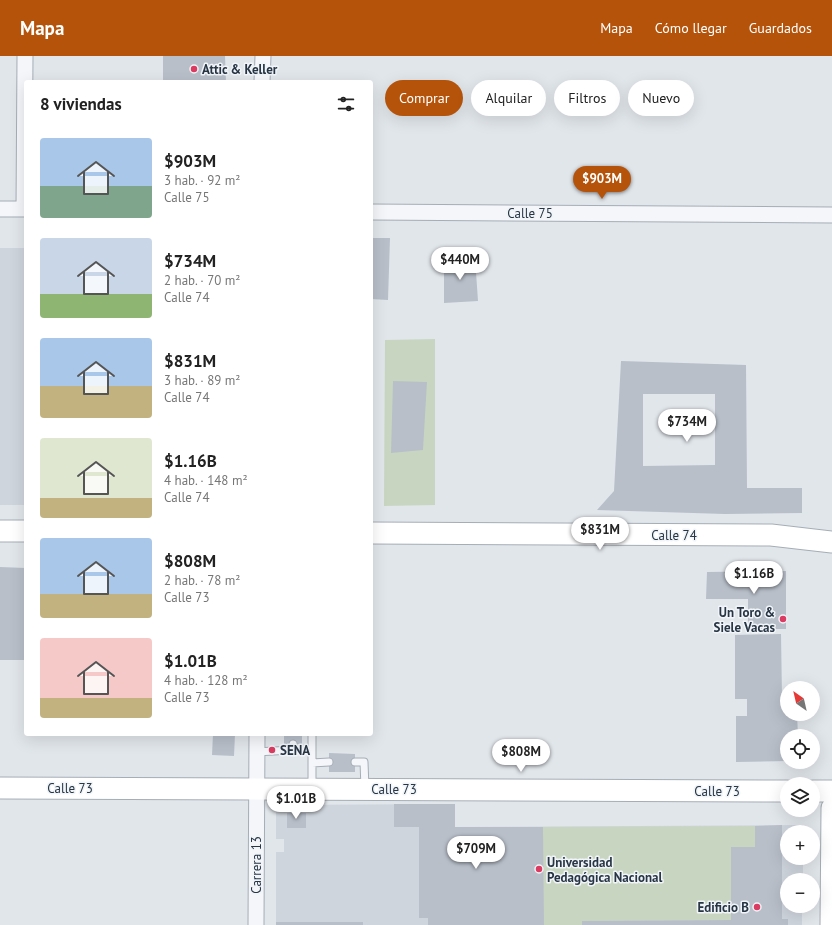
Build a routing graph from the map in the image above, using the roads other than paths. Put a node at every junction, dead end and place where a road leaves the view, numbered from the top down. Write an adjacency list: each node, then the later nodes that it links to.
1 (25, 56): 3 (street)
2 (263, 56): 4 (street)
3 (25, 80)
4 (262, 80)
5 (0, 209): 6 (street)
6 (24, 209)
7 (373, 212): 8 (street, Calle 75)
8 (832, 215)
9 (0, 531): 10 (street)
10 (24, 531)
11 (373, 533): 12 (street, Calle 74)
12 (832, 542)
13 (257, 736): 16 (street, Carrera 13)
14 (312, 736): 19 (lane)
15 (292, 747): 16 (lane)
16 (256, 752): 23 (street, Carrera 13)
17 (329, 762): 19 (lane)
18 (355, 762): 25 (lane)
19 (312, 763): 24 (lane)
20 (832, 776): 21 (street)
21 (832, 783)
22 (0, 788): 23 (street, Calle 73)
23 (256, 789): 24 (street, Calle 73); 30 (street, Carrera 13)
24 (312, 789): 25 (street, Calle 73)
25 (365, 789): 26 (street, Calle 73)
26 (780, 791)
27 (820, 791): 28 (street)
28 (832, 791)
29 (832, 808): 31 (street)
30 (256, 925)
31 (831, 925)

